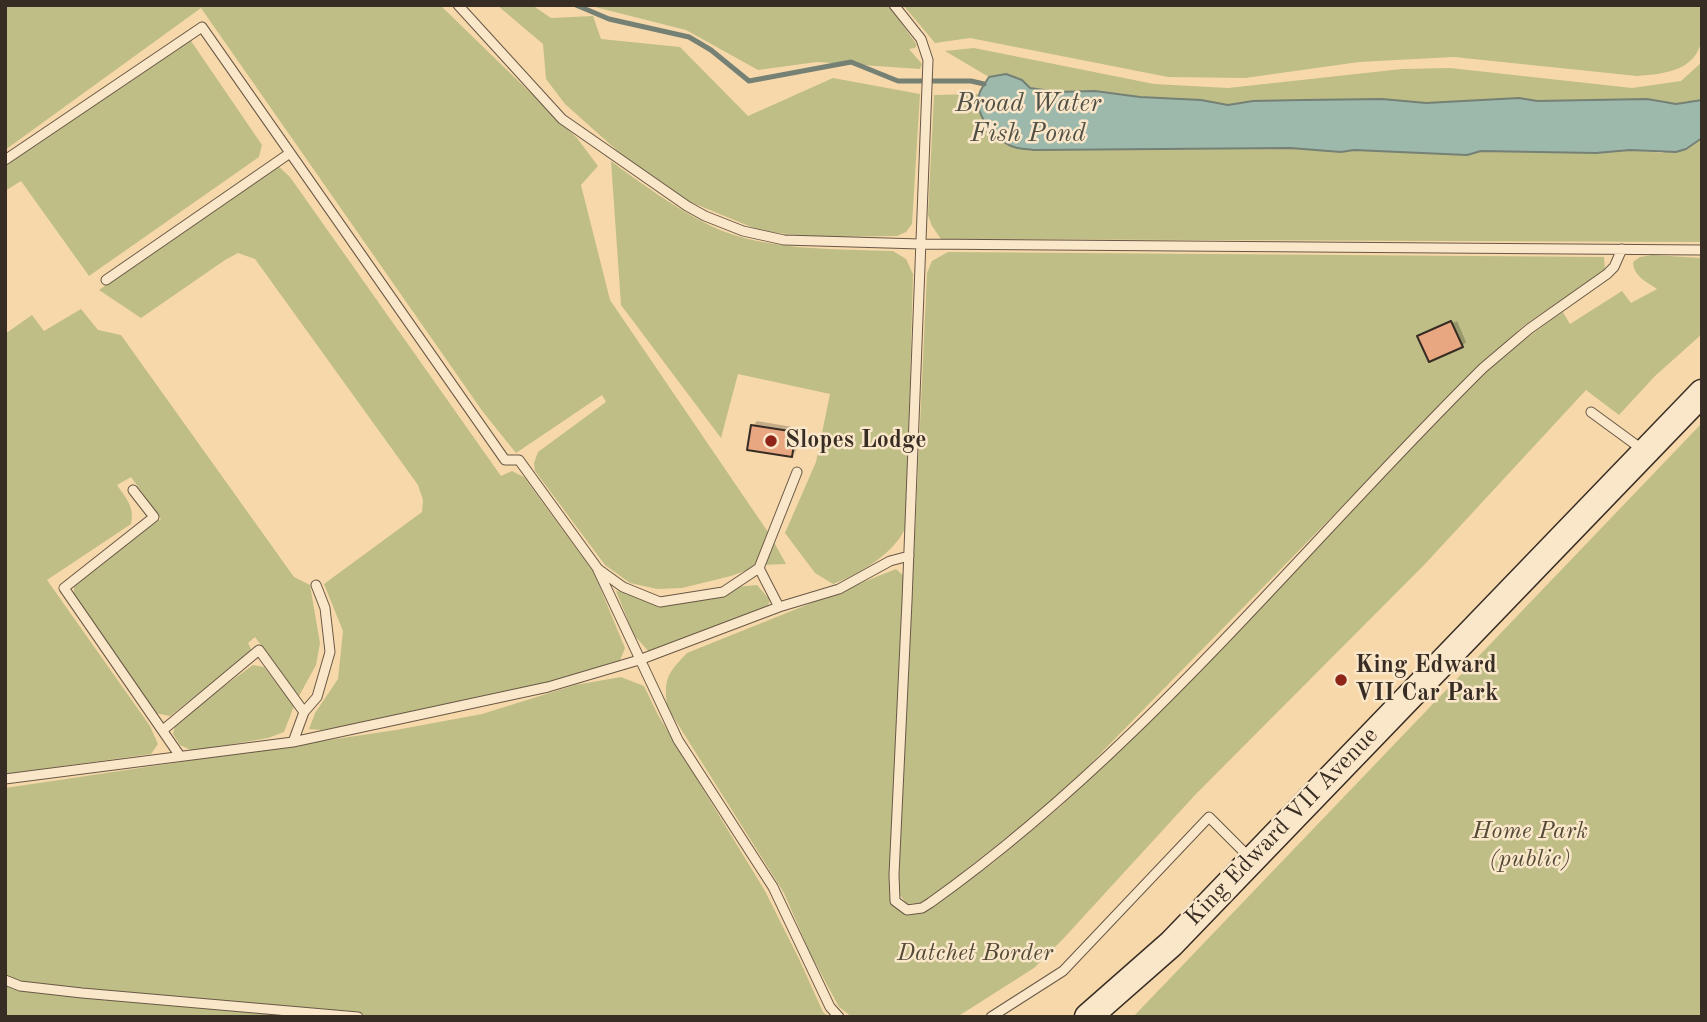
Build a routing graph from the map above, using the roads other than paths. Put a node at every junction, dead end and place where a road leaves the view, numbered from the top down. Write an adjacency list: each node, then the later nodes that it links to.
1 (458, 5): 5 (lane)
2 (894, 5): 5 (lane)
3 (290, 153): 4 (lane); 8 (lane); 16 (lane)
4 (5, 160)
5 (920, 244): 6 (lane); 14 (lane)
6 (1622, 249): 7 (lane); 14 (lane)
7 (1702, 250)
8 (106, 280)
9 (1702, 393): 11 (main road, King Edward VII Avenue)
10 (1591, 412): 11 (lane)
11 (1646, 452): 25 (main road, King Edward VII Avenue)
12 (797, 472): 15 (lane)
13 (133, 490): 21 (lane)
14 (909, 555): 18 (lane)
15 (759, 568): 16 (lane); 18 (lane)
16 (598, 569): 19 (lane)
17 (316, 585): 20 (lane)
18 (779, 607): 19 (lane)
19 (639, 660): 22 (lane); 28 (lane)
20 (304, 712): 21 (lane); 22 (lane)
21 (163, 730): 23 (lane)
22 (293, 742): 23 (lane)
23 (180, 756): 24 (lane)
24 (5, 779)
25 (1252, 859): 29 (lane); 30 (main road, King Edward VII Avenue)
26 (5, 980): 27 (lane)
27 (358, 1017)
28 (839, 1017)
29 (991, 1017)
30 (1088, 1017)

